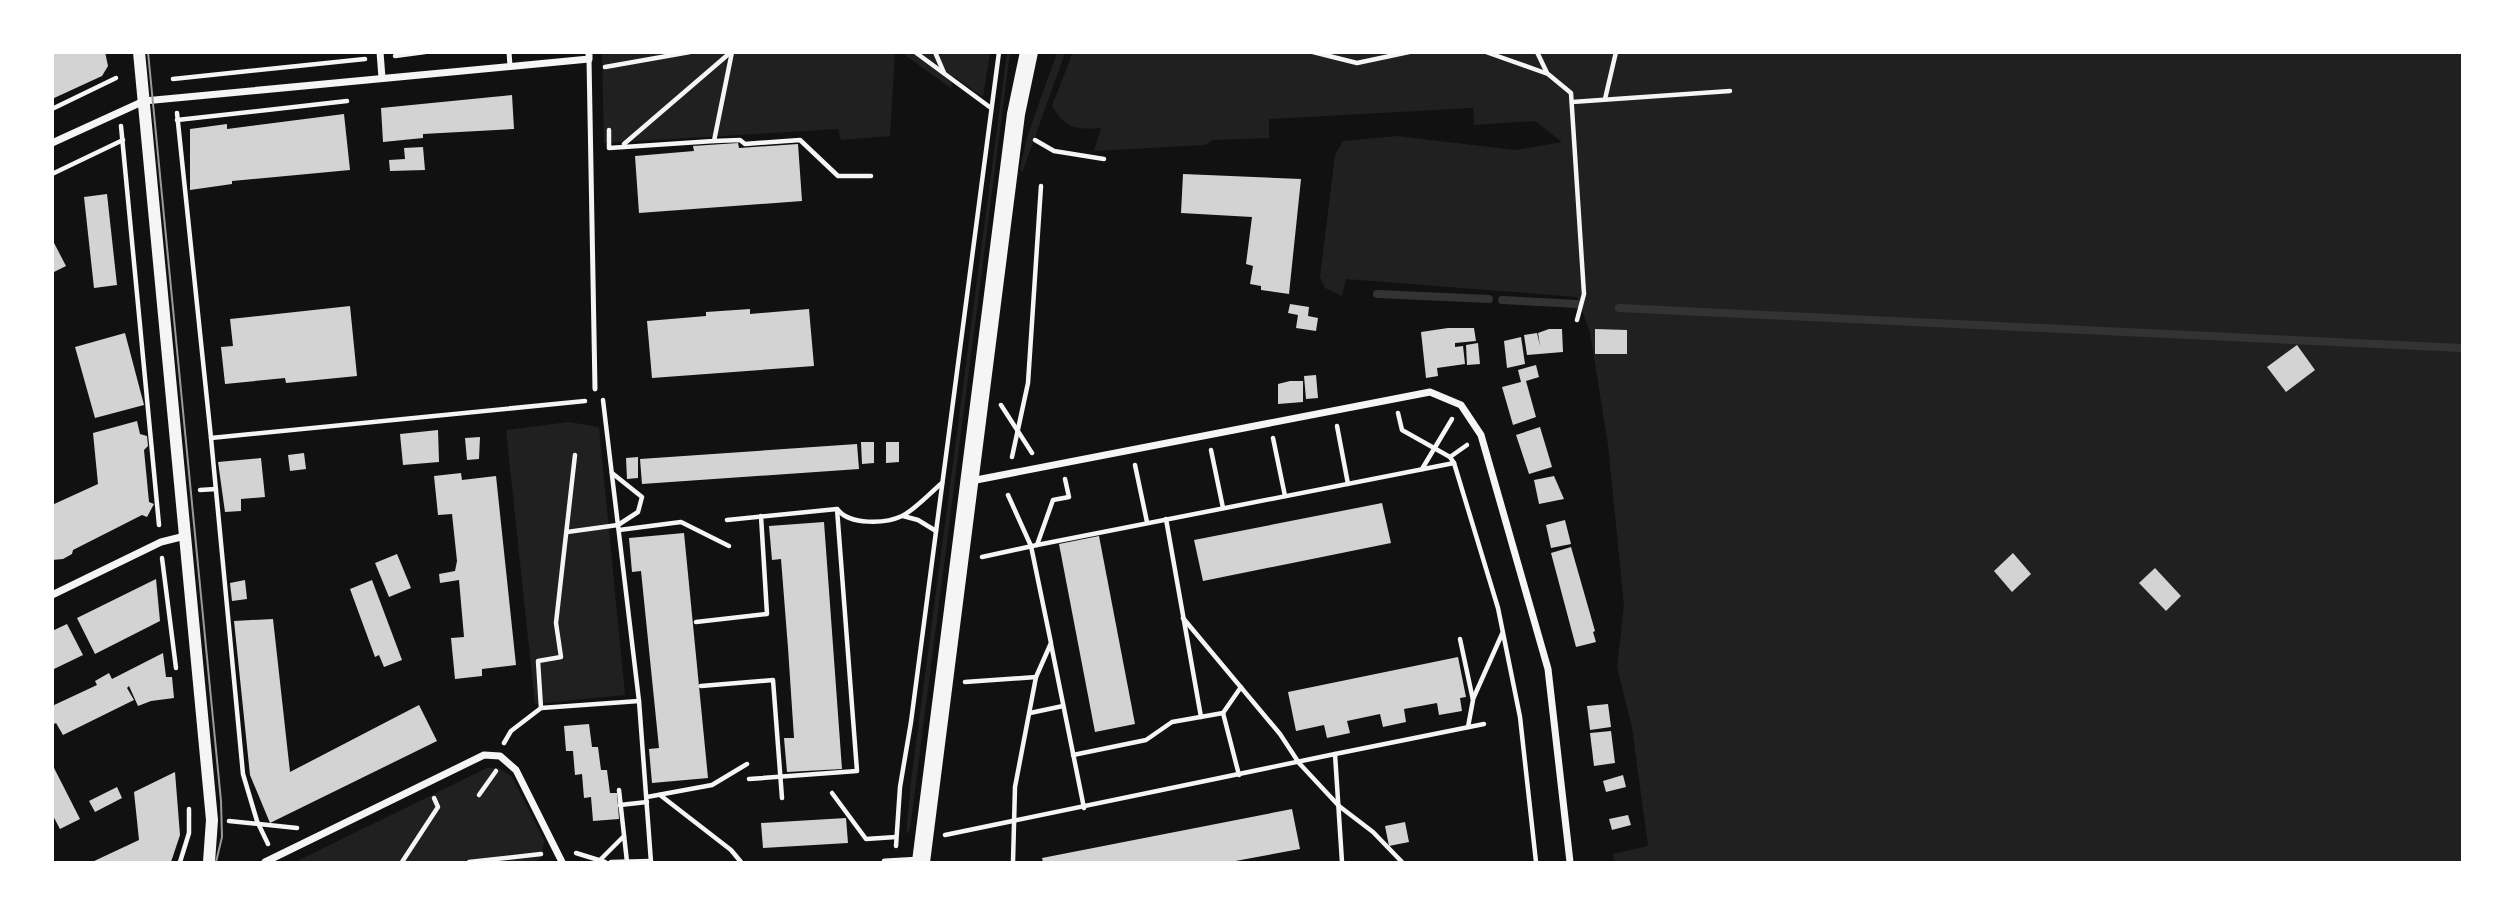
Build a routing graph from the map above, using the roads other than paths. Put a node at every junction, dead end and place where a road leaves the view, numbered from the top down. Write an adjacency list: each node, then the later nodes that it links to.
1 (139, 52): 8 (street)
2 (509, 52): 6 (lane)
3 (1029, 52): 11 (main road)
4 (381, 55): 7 (street)
5 (589, 56): 6 (street); 10 (lane)
6 (510, 66): 7 (street)
7 (382, 78): 8 (street)
8 (144, 101): 9 (street); 12 (street)
9 (52, 143)
10 (596, 389)
11 (969, 481): 14 (main road); 20 (street)
12 (185, 536): 13 (street); 16 (street)
13 (52, 595)
14 (921, 861): 15 (street)
15 (897, 862): 19 (street)
16 (209, 863)
17 (265, 863): 18 (street)
18 (562, 863)
19 (885, 863)
20 (1570, 863)

